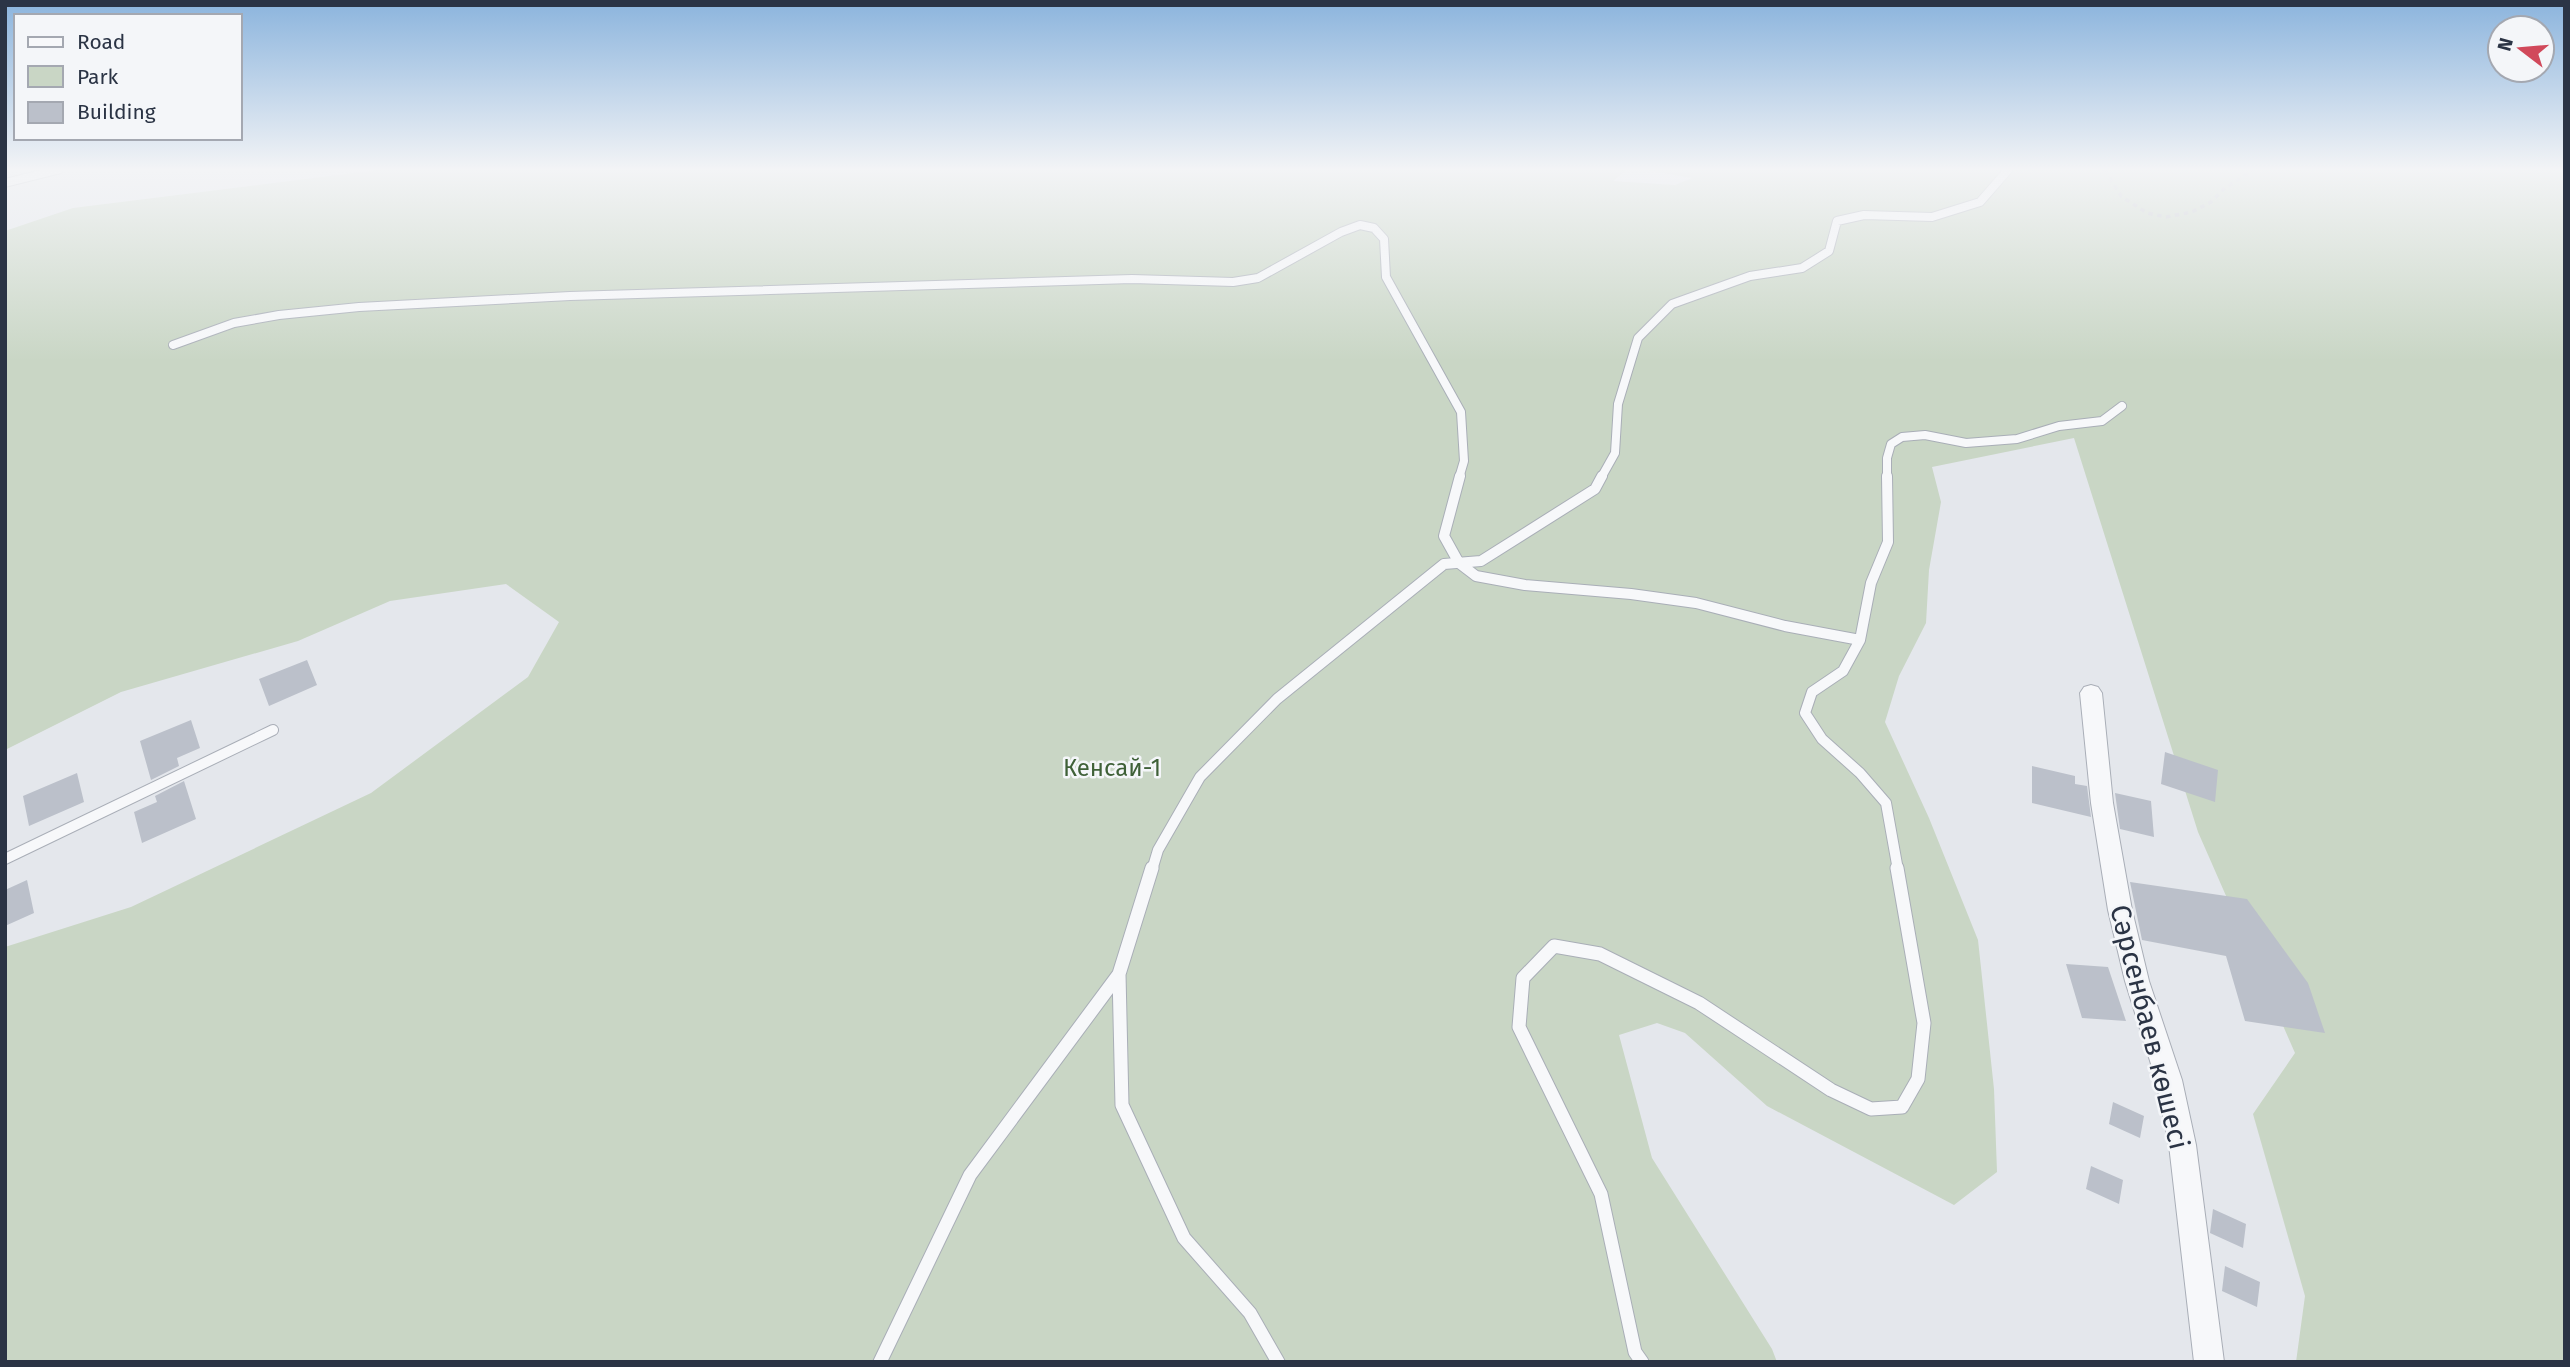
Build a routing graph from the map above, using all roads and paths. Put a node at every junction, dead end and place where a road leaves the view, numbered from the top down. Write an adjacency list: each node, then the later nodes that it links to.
1 (1338, 234): 4 (lane)
2 (1379, 234): 6 (lane)
3 (1834, 234): 6 (lane)
4 (173, 345)
5 (2122, 406): 7 (lane)
6 (1459, 563): 7 (lane); 11 (lane)
7 (1860, 640): 14 (lane)
8 (2091, 693): 15 (street, Сәрсенбаев көшесі)
9 (273, 730): 10 (lane)
10 (5, 859)
11 (1119, 974): 12 (lane); 13 (lane)
12 (880, 1362)
13 (1278, 1362)
14 (1642, 1362)
15 (2209, 1362)

